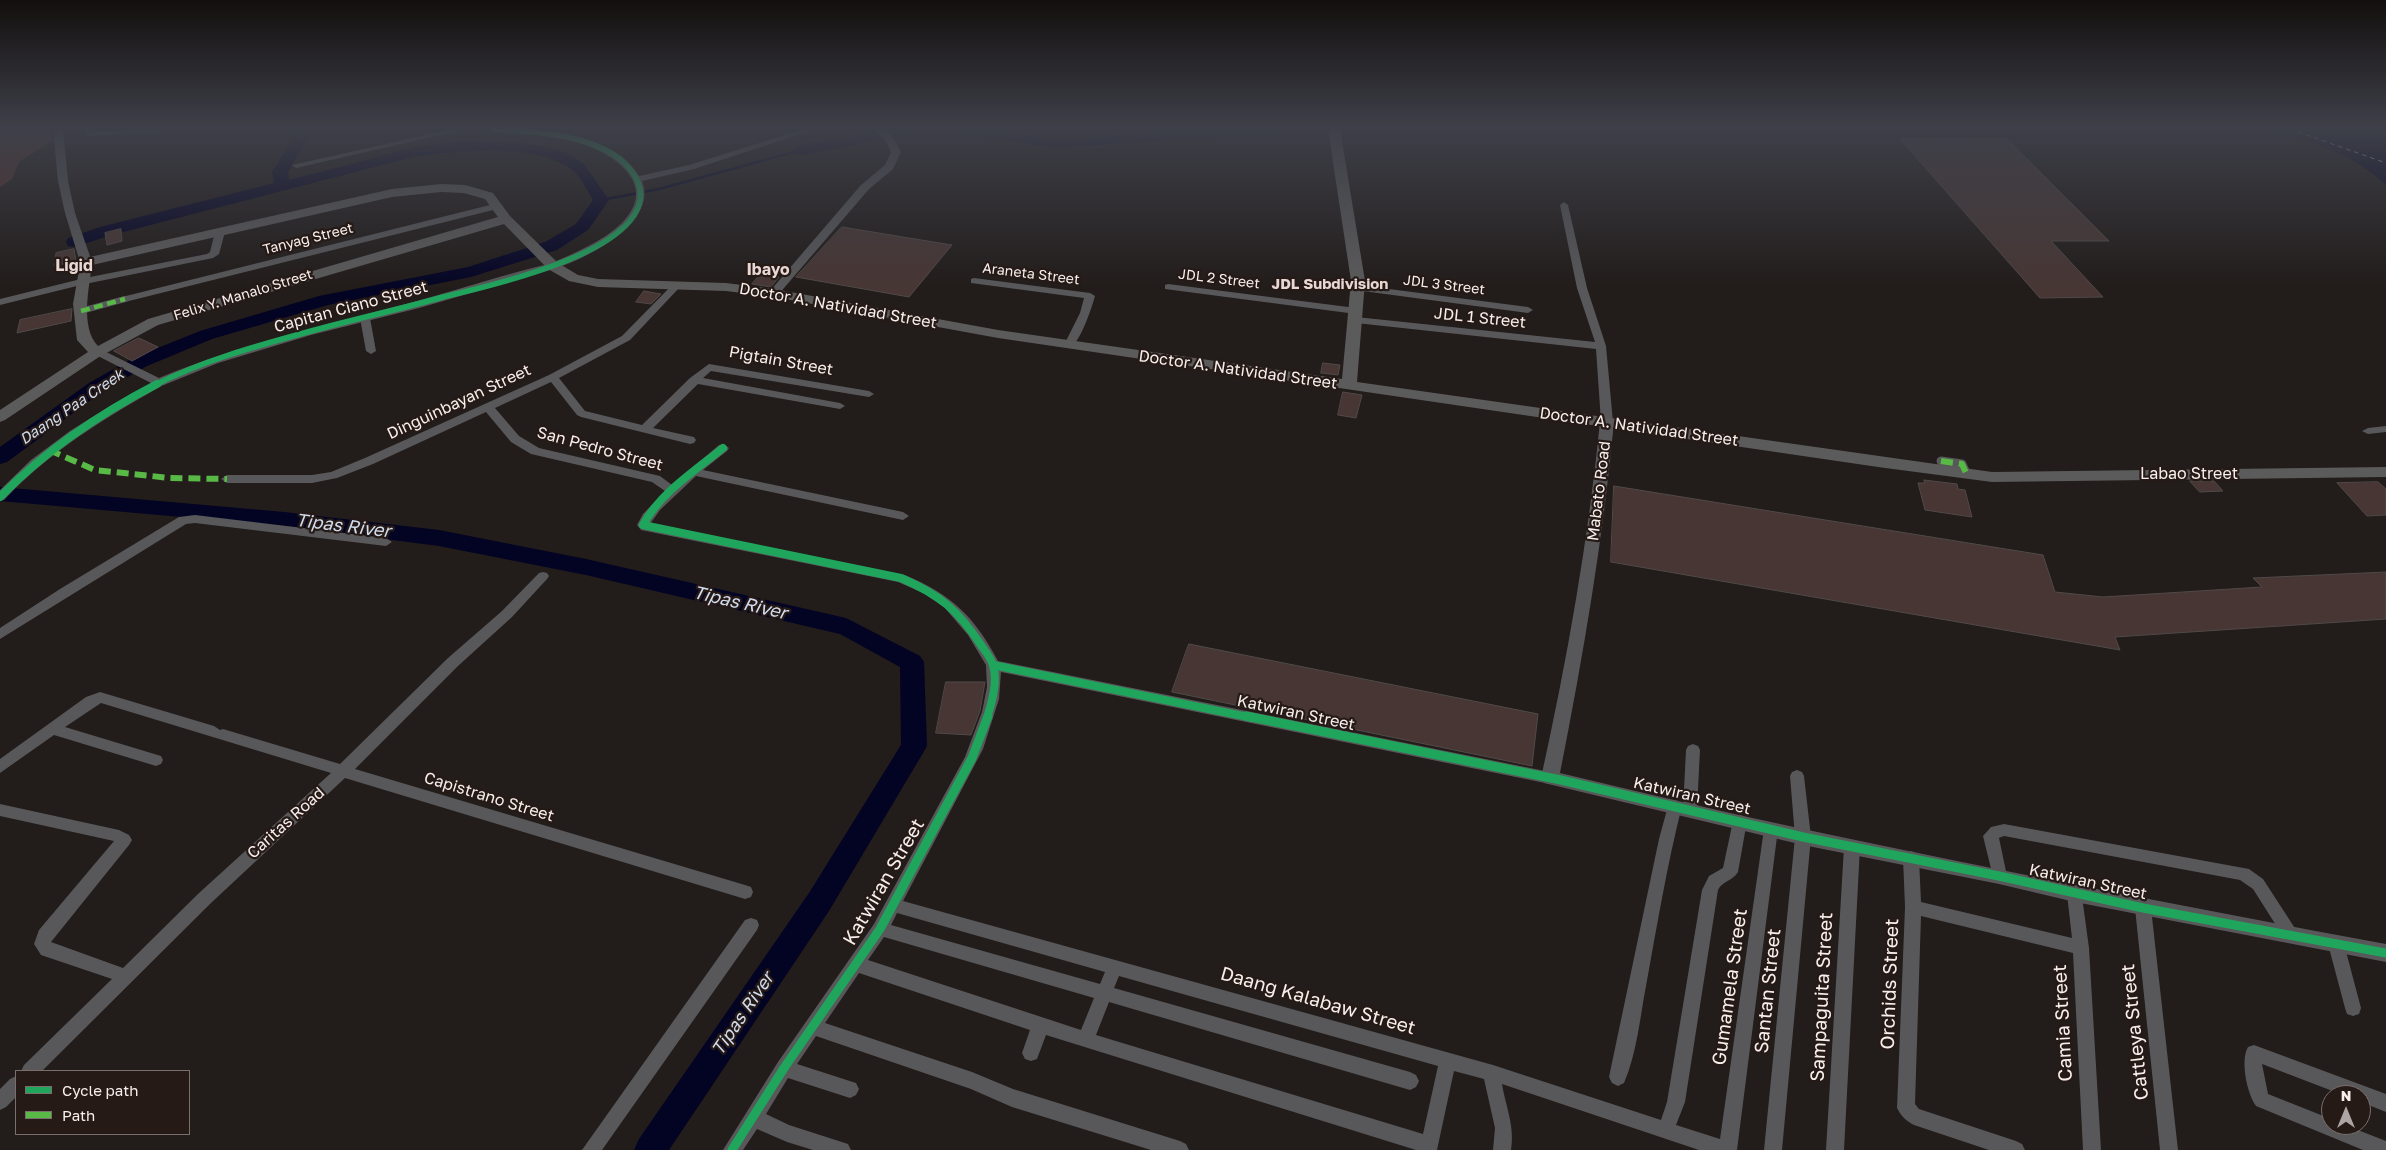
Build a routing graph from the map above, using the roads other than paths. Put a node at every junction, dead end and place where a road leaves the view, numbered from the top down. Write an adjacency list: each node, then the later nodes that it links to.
1 (63, 183): 9 (street)
2 (638, 183): 10 (street)
3 (870, 183): 16 (street)
4 (1343, 183): 15 (main road)
5 (1564, 205): 24 (street, Mabato Road)
6 (498, 206): 7 (main road, Doctor A. Natividad Street); 8 (main road); 17 (street, Tanyag Street)
7 (506, 219): 10 (main road, Doctor A. Natividad Street); 26 (main road, Felix Y. Manalo Street)
8 (220, 232): 9 (main road); 11 (street)
9 (86, 262): 11 (main road)
10 (553, 266): 13 (main road, Doctor A. Natividad Street); 22 (street, Capitan Ciano Street)
11 (85, 281): 18 (street); 20 (main road)
12 (974, 281): 23 (street, Araneta Street)
13 (678, 286): 16 (main road, Doctor A. Natividad Street); 27 (street, Dinguinbayan Street)
14 (1168, 287): 21 (street, JDL 2 Street)
15 (1358, 288): 19 (street, JDL 3 Street); 21 (main road)
16 (774, 293): 23 (main road, Doctor A. Natividad Street)
17 (125, 299): 20 (street)
18 (0, 302)
19 (1528, 310)
20 (81, 312): 26 (main road)
21 (1356, 316): 24 (street, JDL 1 Street); 31 (main road)
22 (365, 318): 25 (street); 29 (street, Capitan Ciano Street)
23 (1069, 345): 31 (main road, Doctor A. Natividad Street)
24 (1601, 346): 37 (street, Mabato Road)
25 (372, 351)
26 (96, 352): 29 (street); 36 (main road, Felix Y. Manalo Street)
27 (553, 377): 35 (street, Dinguinbayan Street); 39 (street)
28 (694, 380): 30 (street, Pigtain Street); 33 (street); 39 (street, Pigtain Street)
29 (159, 383): 50 (street)
30 (817, 384): 32 (street, Pigtain Street); 33 (street)
31 (1349, 386): 37 (main road, Doctor A. Natividad Street)
32 (869, 394)
33 (804, 399): 34 (street)
34 (840, 406)
35 (488, 408): 48 (street, Dinguinbayan Street); 49 (street, San Pedro Street)
36 (0, 417)
37 (1607, 422): 46 (main road, Doctor A. Natividad Street); 62 (street, Mabato Road)
38 (2386, 429): 40 (street)
39 (644, 430): 41 (street)
40 (2368, 431)
41 (690, 440)
42 (723, 448): 44 (street)
43 (1942, 461): 46 (street)
44 (693, 472): 49 (street); 51 (street)
45 (2386, 472): 47 (main road, Labao Street)
46 (1966, 473): 47 (main road, Doctor A. Natividad Street)
47 (1992, 477)
48 (227, 479)
49 (671, 490): 55 (street, San Pedro Street)
50 (0, 497)
51 (904, 516)
52 (386, 542): 54 (street)
53 (543, 576): 60 (street, Caritas Road)
54 (0, 634)
55 (993, 665): 62 (street, Katwiran Street); 73 (street, Katwiran Street)
56 (52, 729): 58 (street); 59 (street, Capistrano Street); 60 (street, Capistrano Street)
57 (1693, 750): 63 (street)
58 (156, 760)
59 (0, 767)
60 (343, 771): 71 (street, Capistrano Street); 84 (street, Caritas Road)
61 (1797, 776): 67 (street, Santan Street)
62 (1550, 778): 63 (street, Katwiran Street)
63 (1683, 808): 65 (street, Katwiran Street); 95 (street)
64 (3, 815): 84 (street)
65 (1740, 821): 66 (street, Katwiran Street); 102 (street)
66 (1771, 829): 67 (street, Katwiran Street); 110 (street, Gumamela Street)
67 (1803, 837): 68 (street, Katwiran Street); 111 (street, Santan Street)
68 (1852, 847): 69 (street, Katwiran Street); 112 (street, Sampaguita Street)
69 (1911, 858): 70 (street, Katwiran Street); 74 (street, Orchids Street)
70 (1999, 876): 72 (street, Katwiran Street); 78 (street)
71 (745, 892)
72 (2075, 894): 75 (street, Katwiran Street); 80 (street, Camia Street)
73 (894, 905): 77 (street, Katwiran Street); 83 (street, Daang Kalabaw Street)
74 (1913, 907): 80 (street); 113 (street, Orchids Street)
75 (2143, 908): 78 (street, Katwiran Street); 115 (street, Cattleya Street)
76 (751, 925): 105 (street)
77 (880, 929): 82 (street, Katwiran Street); 85 (street)
78 (2292, 936): 79 (street, Katwiran Street)
79 (2336, 944): 81 (street, Katwiran Street); 86 (street)
80 (2081, 948): 114 (street, Camia Street)
81 (2386, 953)
82 (856, 964): 87 (street); 88 (street, Katwiran Street)
83 (1115, 966): 85 (street); 91 (street, Daang Kalabaw Street)
84 (125, 976): 93 (street, Caritas Road)
85 (1103, 995): 89 (street); 96 (street)
86 (2353, 1008)
87 (1042, 1025): 89 (street); 90 (street)
88 (812, 1027): 92 (street, Katwiran Street); 108 (street)
89 (1086, 1040): 104 (street)
90 (1031, 1053)
91 (1448, 1060): 94 (street, Daang Kalabaw Street); 104 (street)
92 (784, 1068): 98 (street); 101 (street, Katwiran Street)
93 (31, 1070)
94 (1493, 1073): 102 (street, Daang Kalabaw Street); 109 (street)
95 (1618, 1077)
96 (1410, 1081)
97 (15, 1086): 99 (street)
98 (850, 1089)
99 (0, 1101)
100 (2386, 1103): 116 (street)
101 (754, 1118): 106 (street, Katwiran Street); 107 (street)
102 (1666, 1129): 103 (street, Daang Kalabaw Street)
103 (1690, 1144): 110 (street, Daang Kalabaw Street)
104 (1428, 1147)
105 (591, 1150)
106 (732, 1150)
107 (842, 1150)
108 (1180, 1150)
109 (1502, 1150)
110 (1727, 1150)
111 (1773, 1150)
112 (1835, 1150)
113 (2016, 1150)
114 (2092, 1150)
115 (2169, 1150)
116 (2385, 1150)

